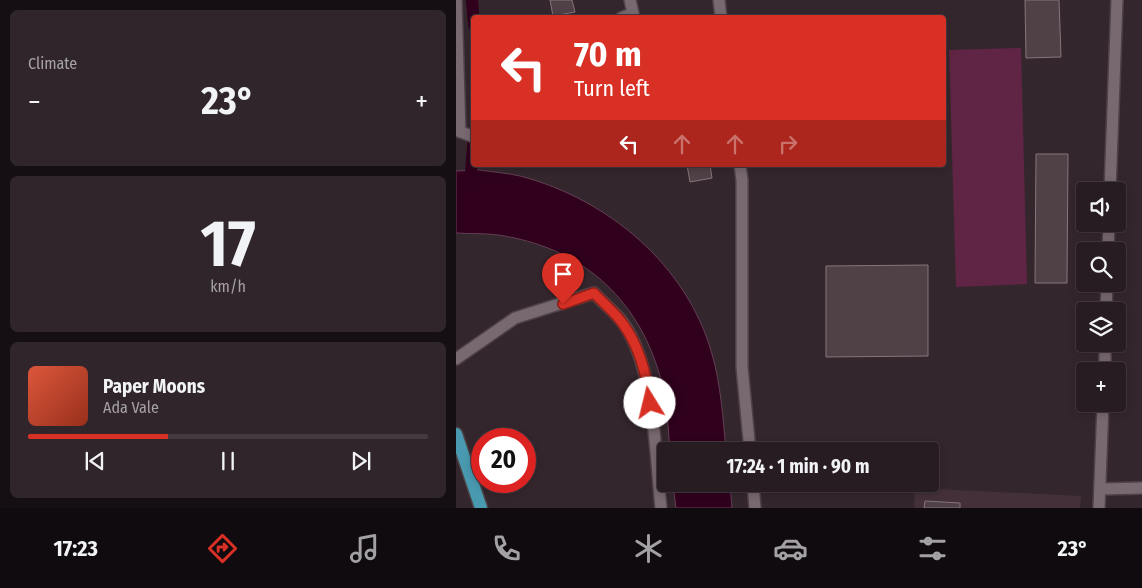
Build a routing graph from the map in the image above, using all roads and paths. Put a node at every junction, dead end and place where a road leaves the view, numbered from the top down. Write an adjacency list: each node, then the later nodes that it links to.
1 (456, 0): 7 (street)
2 (630, 0): 5 (street)
3 (719, 0): 6 (street)
4 (1116, 0): 9 (street)
5 (628, 15)
6 (721, 15)
7 (464, 134)
8 (740, 167): 13 (street)
9 (1110, 182)
10 (456, 359): 18 (street)
11 (1104, 412): 15 (street)
12 (456, 434): 17 (main road)
13 (749, 442)
14 (1142, 488): 15 (street)
15 (1100, 489): 20 (street)
16 (754, 492): 19 (street)
17 (481, 508)
18 (661, 508)
19 (755, 508)
20 (1099, 508)

